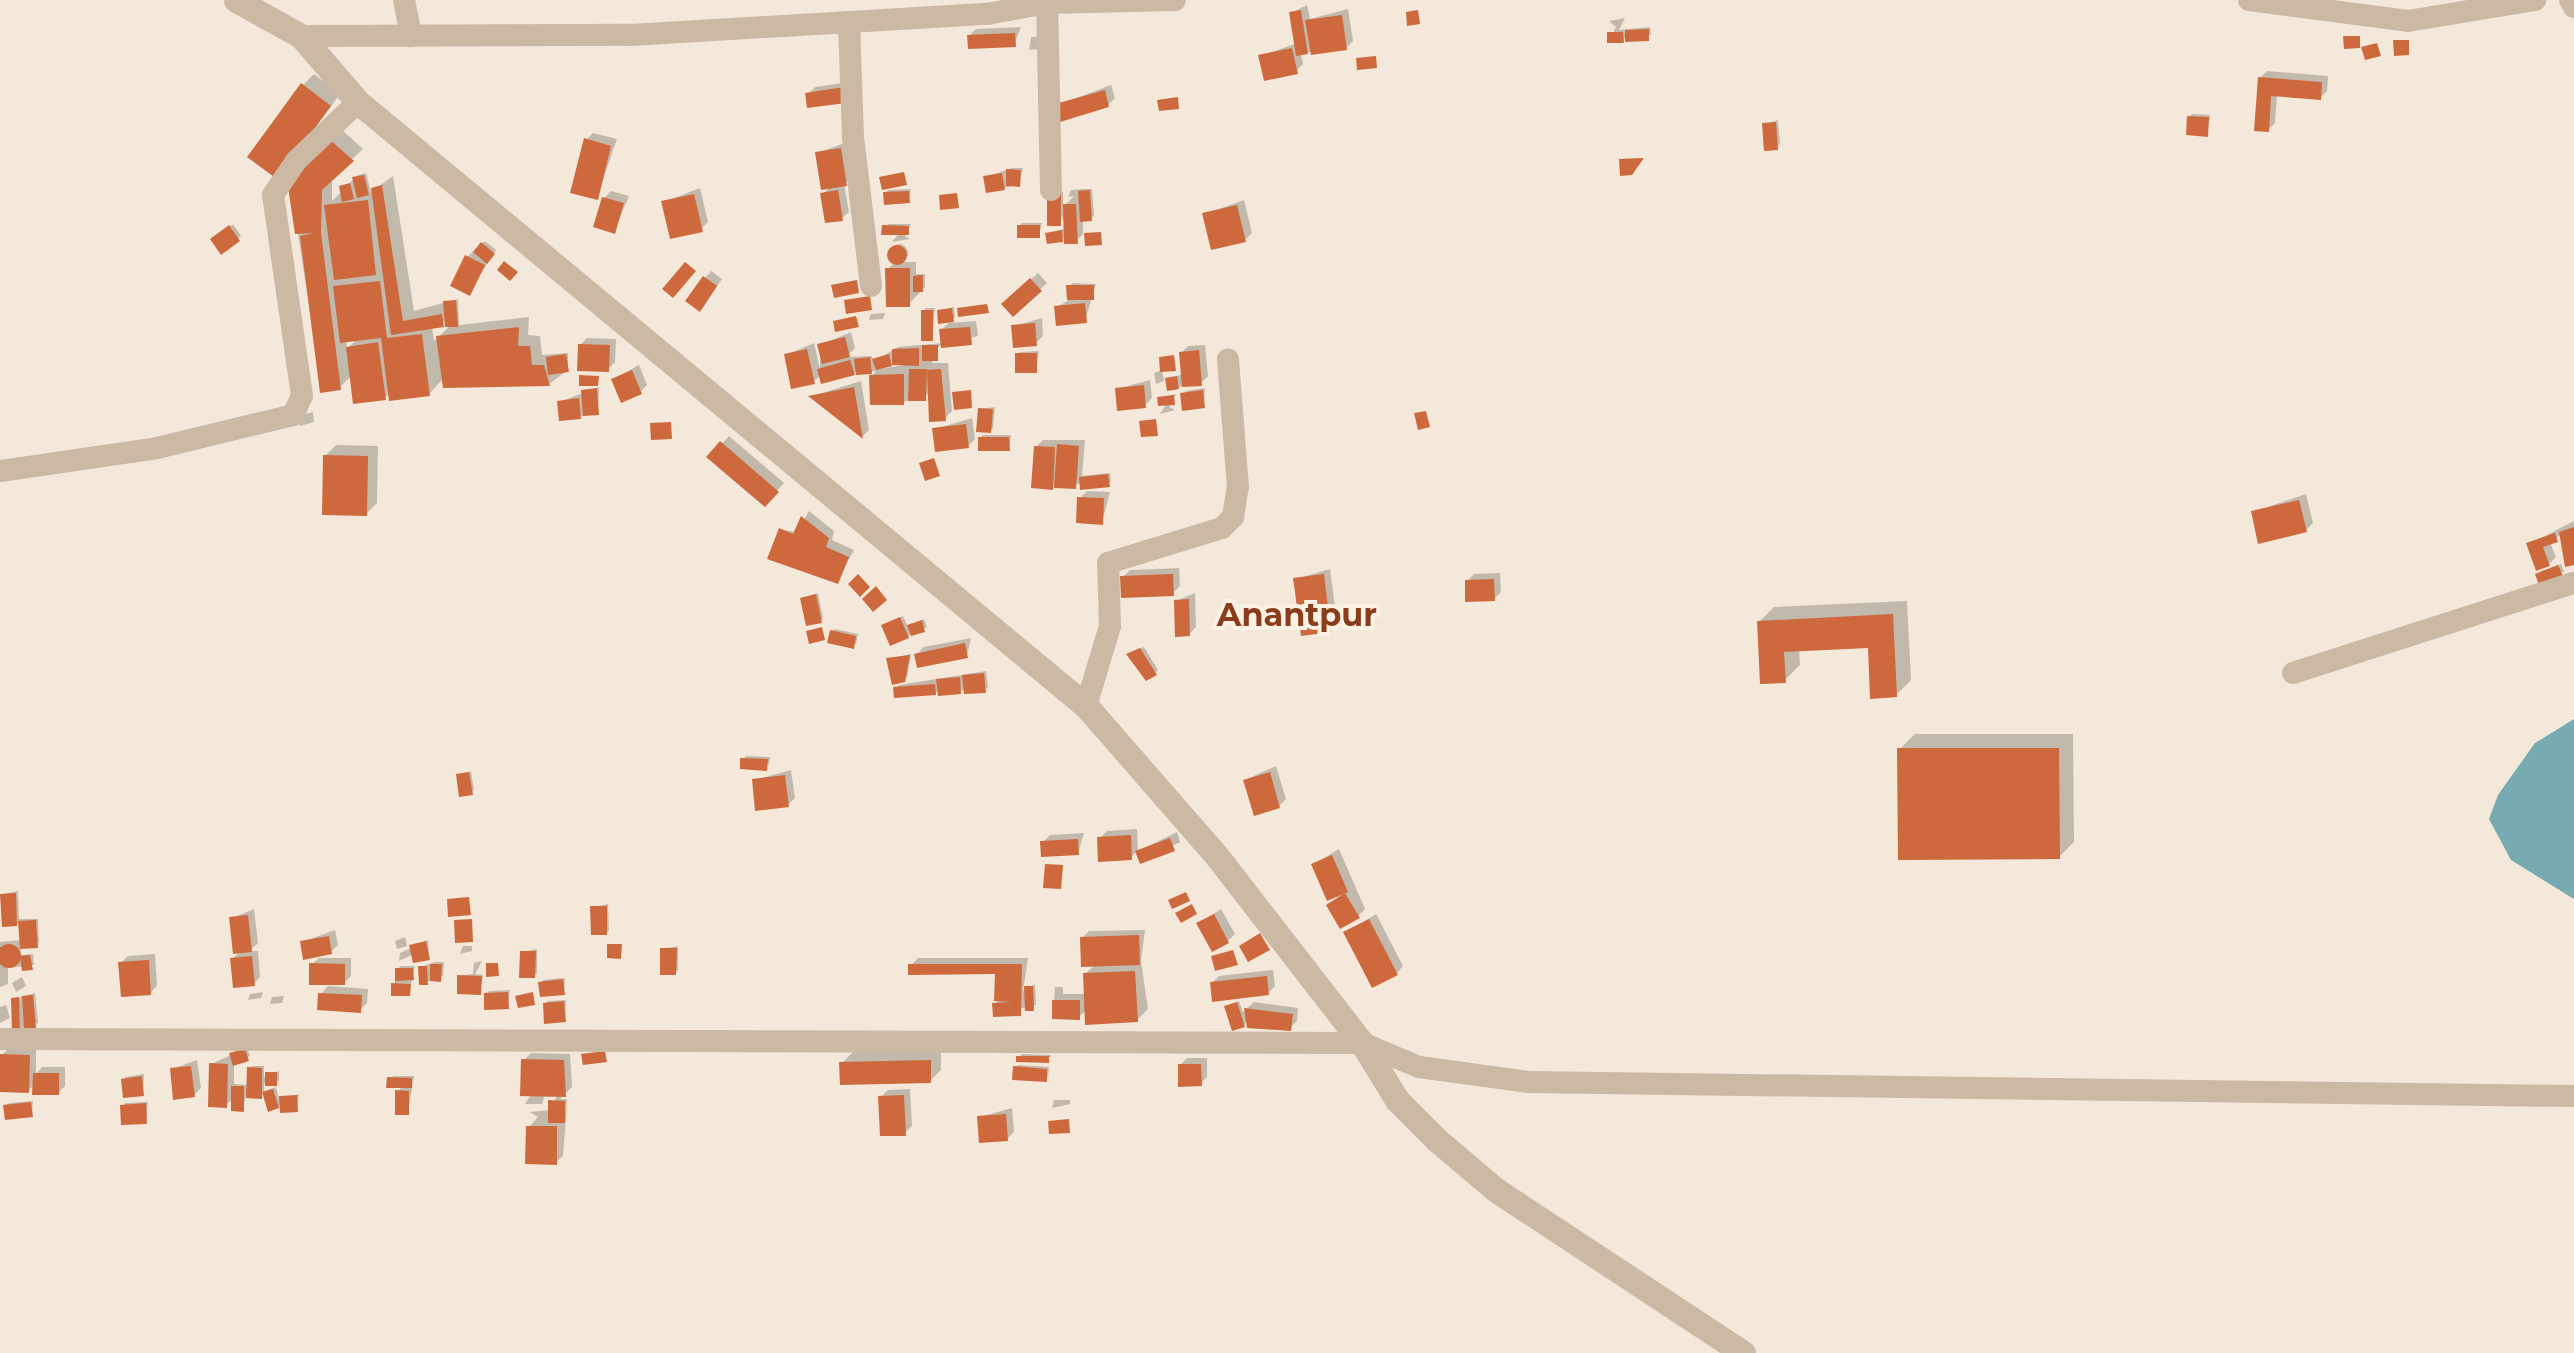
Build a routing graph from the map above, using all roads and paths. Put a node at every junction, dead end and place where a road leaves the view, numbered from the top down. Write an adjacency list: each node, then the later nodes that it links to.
1 (236, 0): 11 (street)
2 (404, 0): 12 (street)
3 (1175, 0): 7 (street)
4 (2249, 0): 9 (street)
5 (2535, 0): 9 (street)
6 (2570, 0): 8 (street)
7 (1047, 2): 10 (street); 14 (street)
8 (2574, 8)
9 (2363, 9)
10 (849, 22): 12 (street); 15 (street)
11 (301, 36): 12 (street); 13 (street)
12 (411, 36)
13 (358, 102): 17 (street); 20 (street)
14 (1051, 190)
15 (871, 286)
16 (1228, 359): 20 (street)
17 (0, 471)
18 (2574, 583): 19 (street)
19 (2293, 673)
20 (1086, 706): 22 (street)
21 (0, 1039): 22 (street)
22 (1362, 1043): 23 (street); 24 (street)
23 (2574, 1096)
24 (1743, 1353)

